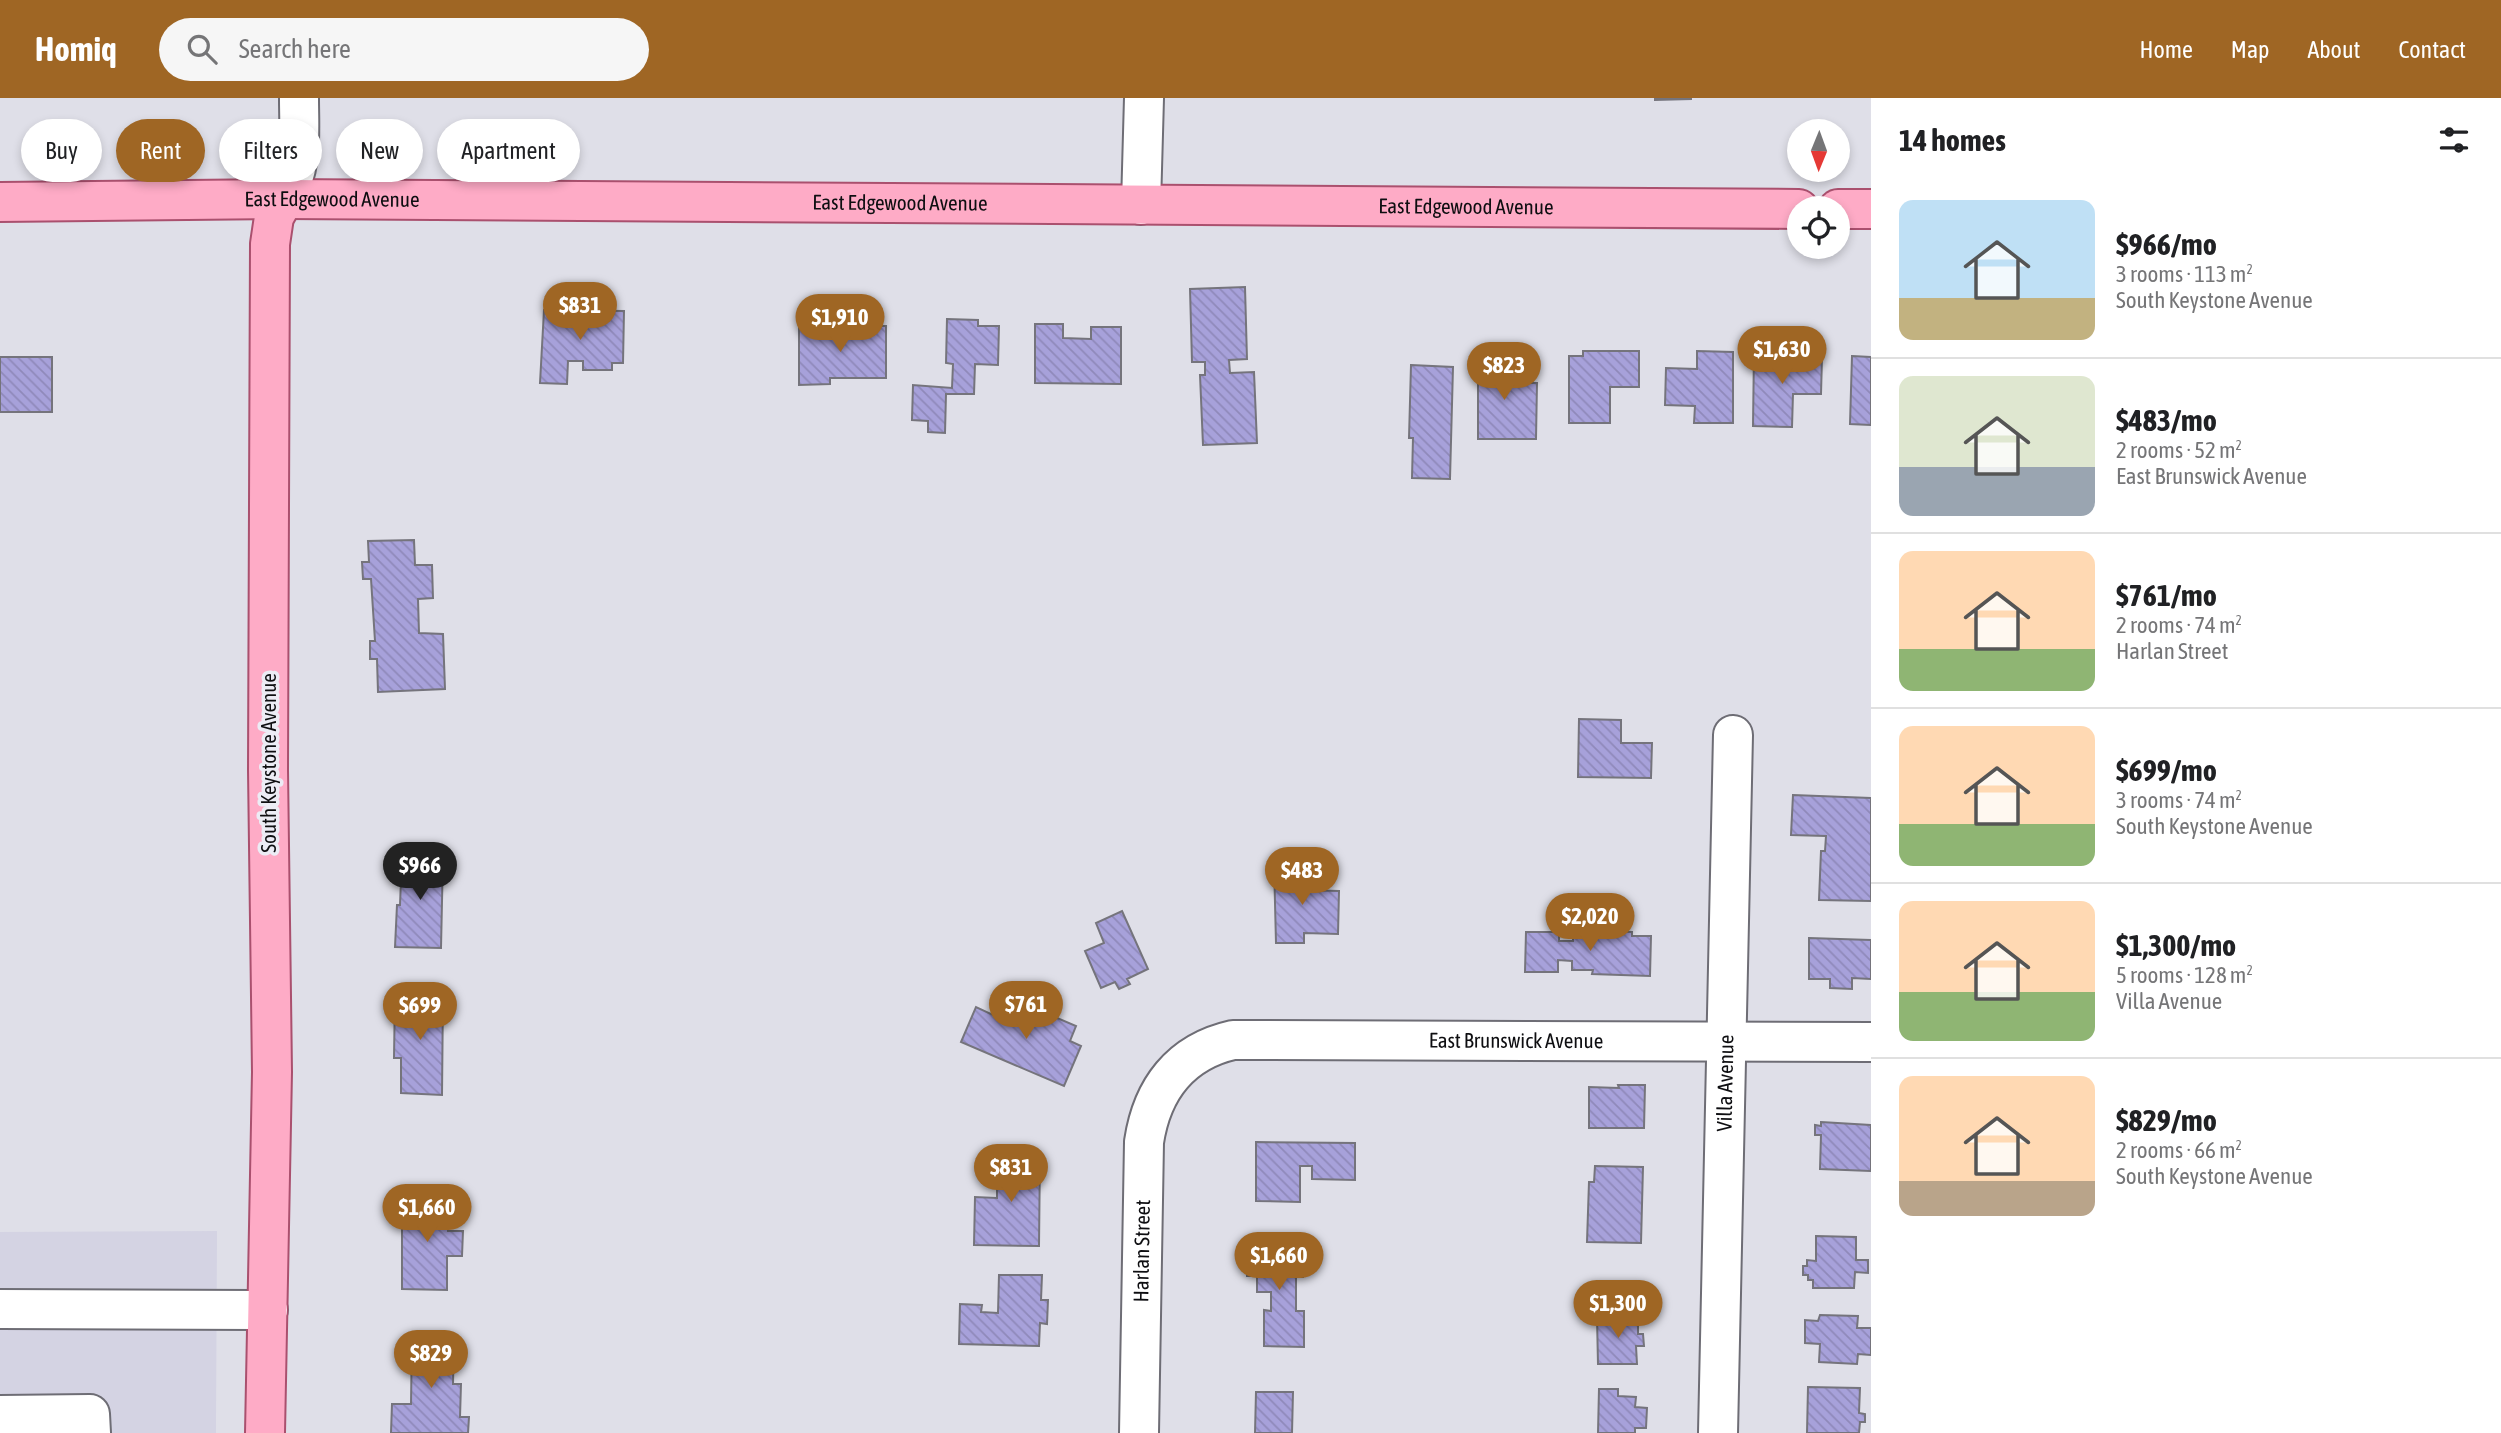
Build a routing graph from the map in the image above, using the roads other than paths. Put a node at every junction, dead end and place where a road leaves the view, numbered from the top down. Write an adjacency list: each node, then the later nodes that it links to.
1 (299, 98): 3 (street, South Keystone Avenue)
2 (1143, 98): 5 (street)
3 (284, 199): 4 (main road, East Edgewood Avenue); 5 (main road, East Edgewood Avenue); 14 (main road, South Keystone Avenue)
4 (0, 202)
5 (1141, 205): 6 (main road, East Edgewood Avenue)
6 (1787, 209)
7 (1850, 209): 8 (main road)
8 (1871, 209)
9 (1733, 735): 10 (street, Villa Avenue)
10 (1727, 1041): 11 (street, East Brunswick Avenue); 12 (street, East Brunswick Avenue); 19 (street, Villa Avenue)
11 (1871, 1042)
12 (1172, 1075): 18 (street, Harlan Street)
13 (0, 1309): 14 (street)
14 (268, 1310): 17 (main road, South Keystone Avenue)
15 (0, 1415): 16 (street)
16 (91, 1433)
17 (265, 1433)
18 (1139, 1433)
19 (1718, 1433)

